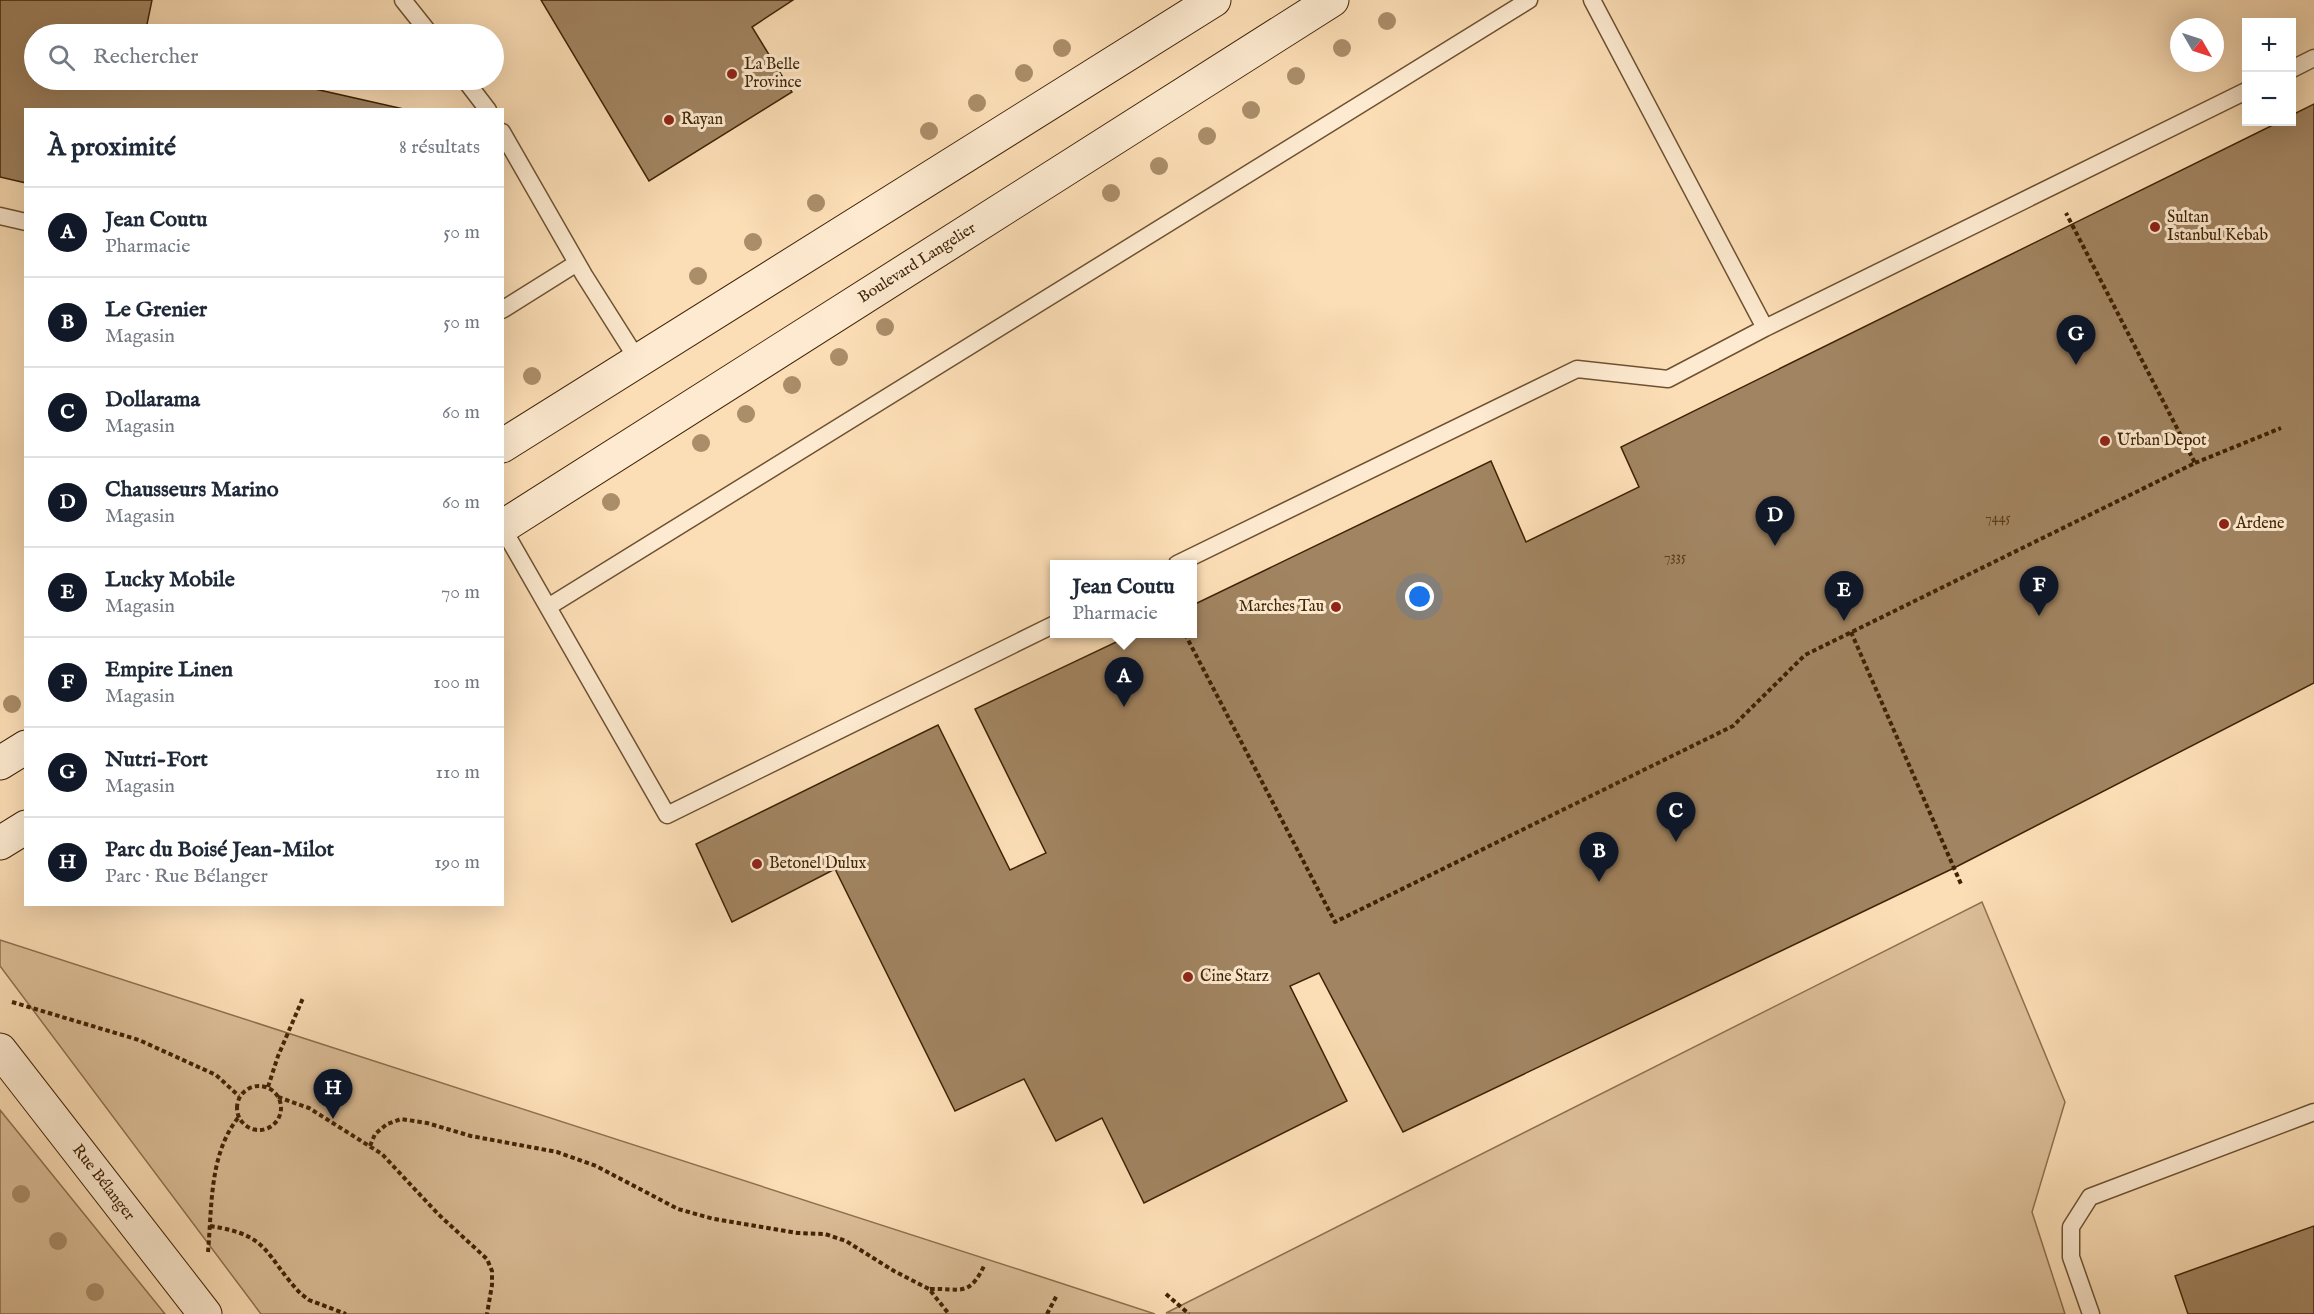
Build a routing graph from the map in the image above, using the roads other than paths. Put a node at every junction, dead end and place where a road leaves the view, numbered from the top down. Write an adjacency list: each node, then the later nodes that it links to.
1 (403, 0): 6 (lane)
2 (1214, 0): 18 (main road)
3 (1332, 0): 20 (main road, Boulevard Langelier)
4 (1529, 0): 23 (lane)
5 (1592, 0): 17 (lane)
6 (422, 24)
7 (2314, 58): 8 (lane)
8 (2296, 67)
9 (473, 90): 11 (lane)
10 (2242, 93): 17 (lane)
11 (487, 108)
12 (504, 135): 15 (lane)
13 (0, 216): 14 (lane)
14 (24, 222)
15 (577, 263): 16 (lane); 18 (lane)
16 (504, 309)
17 (1765, 328): 22 (lane)
18 (639, 362): 19 (main road)
19 (504, 445)
20 (504, 526)
21 (504, 529): 23 (lane)
22 (1185, 560)
23 (548, 607): 24 (lane)
24 (1050, 626)
25 (24, 748): 26 (main road)
26 (0, 763)
27 (24, 828): 28 (main road)
28 (0, 843)
29 (0, 1050): 31 (main road, Rue Bélanger)
30 (2314, 1112): 32 (lane)
31 (205, 1314)
32 (2091, 1314)

